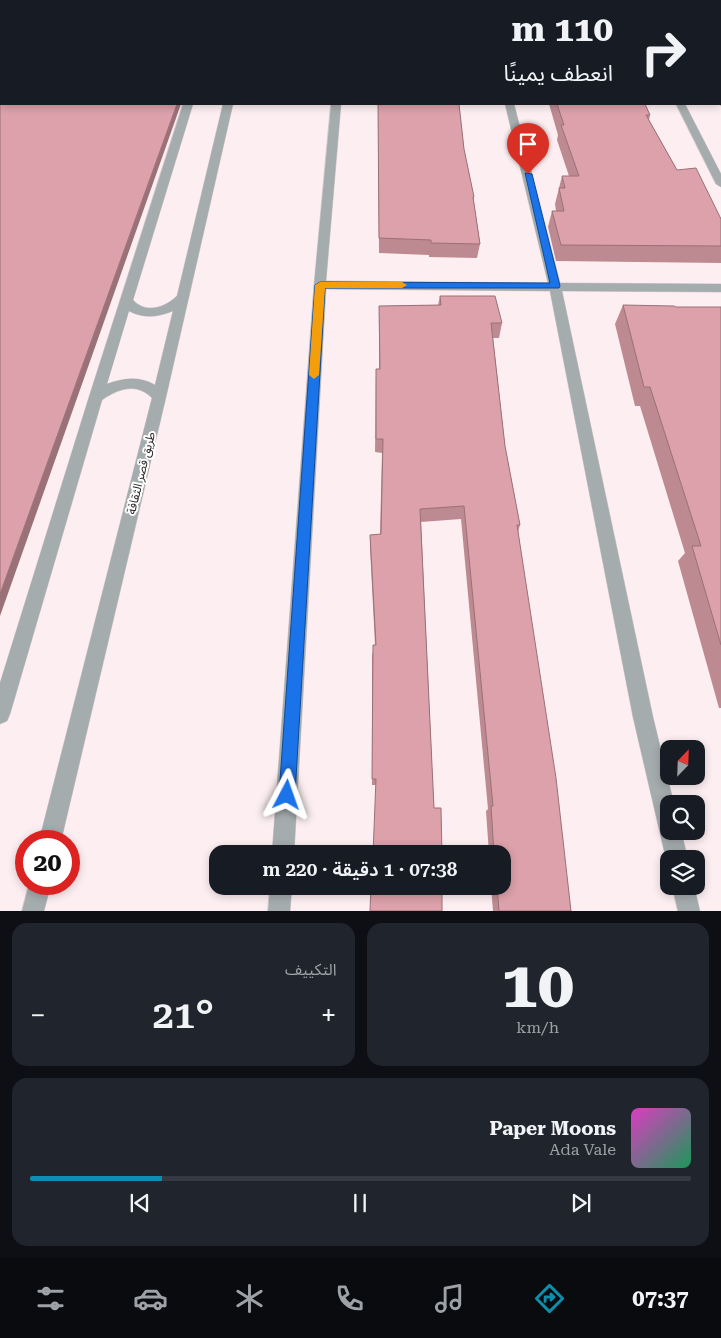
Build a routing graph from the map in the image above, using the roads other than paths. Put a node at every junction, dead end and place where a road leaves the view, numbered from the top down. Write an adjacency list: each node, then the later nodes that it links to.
1 (188, 105): 11 (street)
2 (228, 105): 10 (street, طريق قصر الثقافة)
3 (336, 105): 7 (street)
4 (510, 105): 8 (street)
5 (681, 105): 6 (street)
6 (721, 184)
7 (320, 285): 8 (street); 17 (street)
8 (555, 286): 9 (street); 15 (street)
9 (721, 288)
10 (183, 297): 11 (street); 13 (street, طريق قصر الثقافة)
11 (126, 301): 12 (street)
12 (96, 397): 13 (street); 14 (street)
13 (159, 397): 16 (street, طريق قصر الثقافة)
14 (0, 714)
15 (662, 795)
16 (53, 830)
17 (284, 845)
18 (37, 895): 21 (street)
19 (281, 895): 22 (street)
20 (686, 895): 23 (street)
21 (34, 910)
22 (280, 910)
23 (689, 910)

